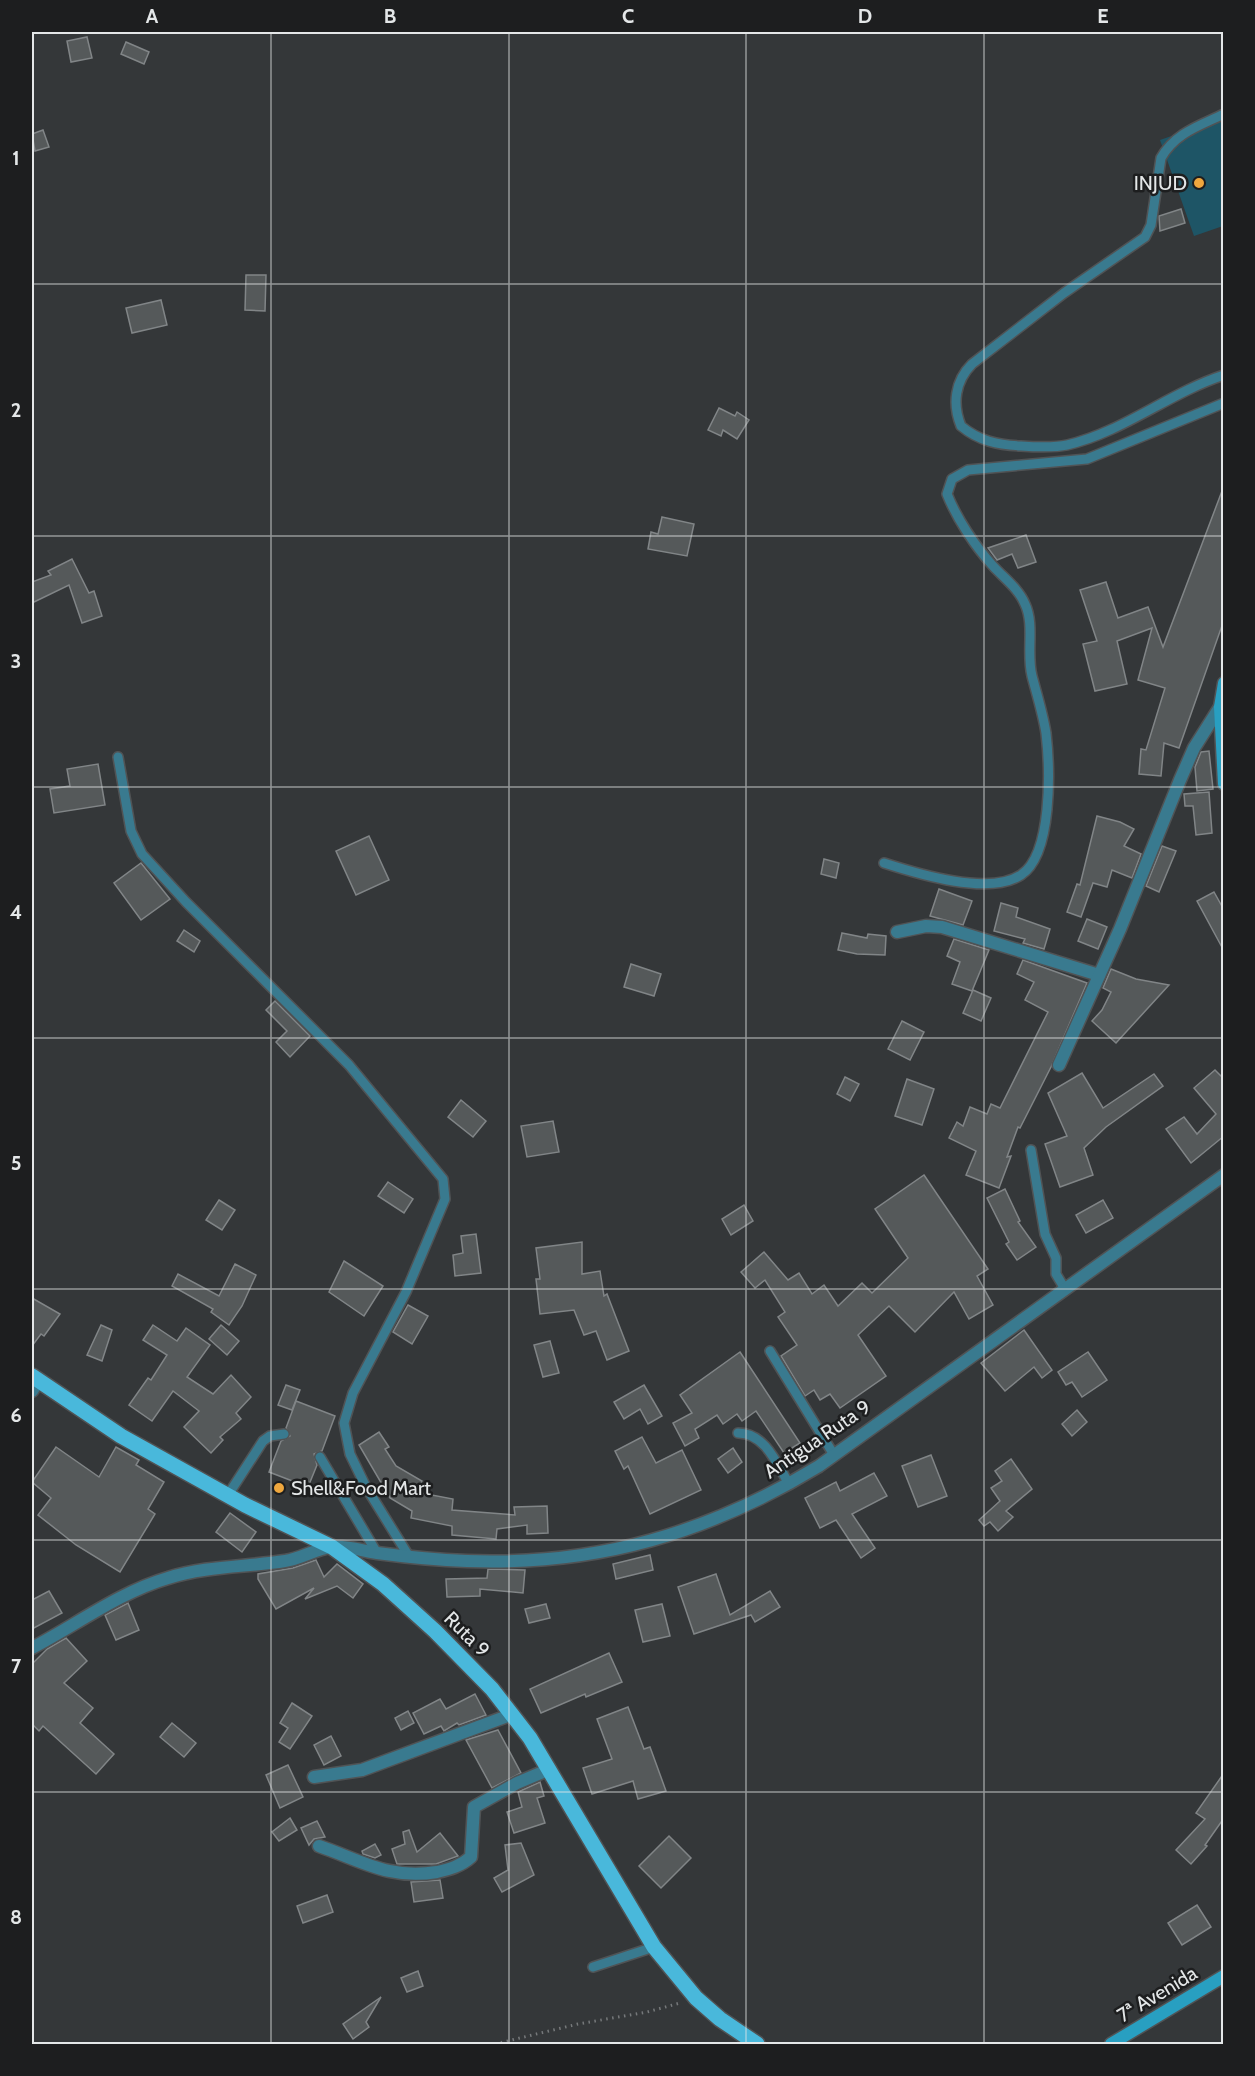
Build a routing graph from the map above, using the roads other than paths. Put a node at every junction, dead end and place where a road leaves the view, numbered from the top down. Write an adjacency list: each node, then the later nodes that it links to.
1 (1224, 114): 2 (lane)
2 (1224, 375)
3 (1224, 403): 8 (lane)
4 (1224, 683): 5 (main road)
5 (1220, 707): 7 (main road); 10 (street)
6 (118, 757): 25 (lane)
7 (1224, 784)
8 (884, 863)
9 (897, 932): 10 (street)
10 (1099, 975): 11 (street)
11 (1059, 1065)
12 (1031, 1150): 14 (lane)
13 (1224, 1175): 14 (street, Antigua Ruta 9)
14 (1065, 1289): 19 (street, Antigua Ruta 9)
15 (770, 1351): 19 (lane)
16 (34, 1382): 22 (main road, Ruta 9)
17 (284, 1434): 22 (lane)
18 (738, 1434): 21 (lane)
19 (834, 1455): 21 (street, Antigua Ruta 9)
20 (320, 1457): 24 (lane)
21 (789, 1484): 25 (street, Antigua Ruta 9)
22 (228, 1495): 23 (main road, Ruta 9)
23 (332, 1547): 24 (street, Antigua Ruta 9); 26 (street); 27 (main road, Ruta 9)
24 (377, 1553): 25 (street, Antigua Ruta 9)
25 (410, 1558)
26 (32, 1648)
27 (513, 1714): 28 (main road, Ruta 9); 29 (street)
28 (550, 1769): 30 (street); 31 (main road, Ruta 9)
29 (314, 1777)
30 (319, 1846)
31 (654, 1947): 32 (lane); 34 (main road, Ruta 9)
32 (593, 1967)
33 (1224, 1976): 35 (main road, 7ª Avenida)
34 (757, 2044)
35 (1111, 2044)

